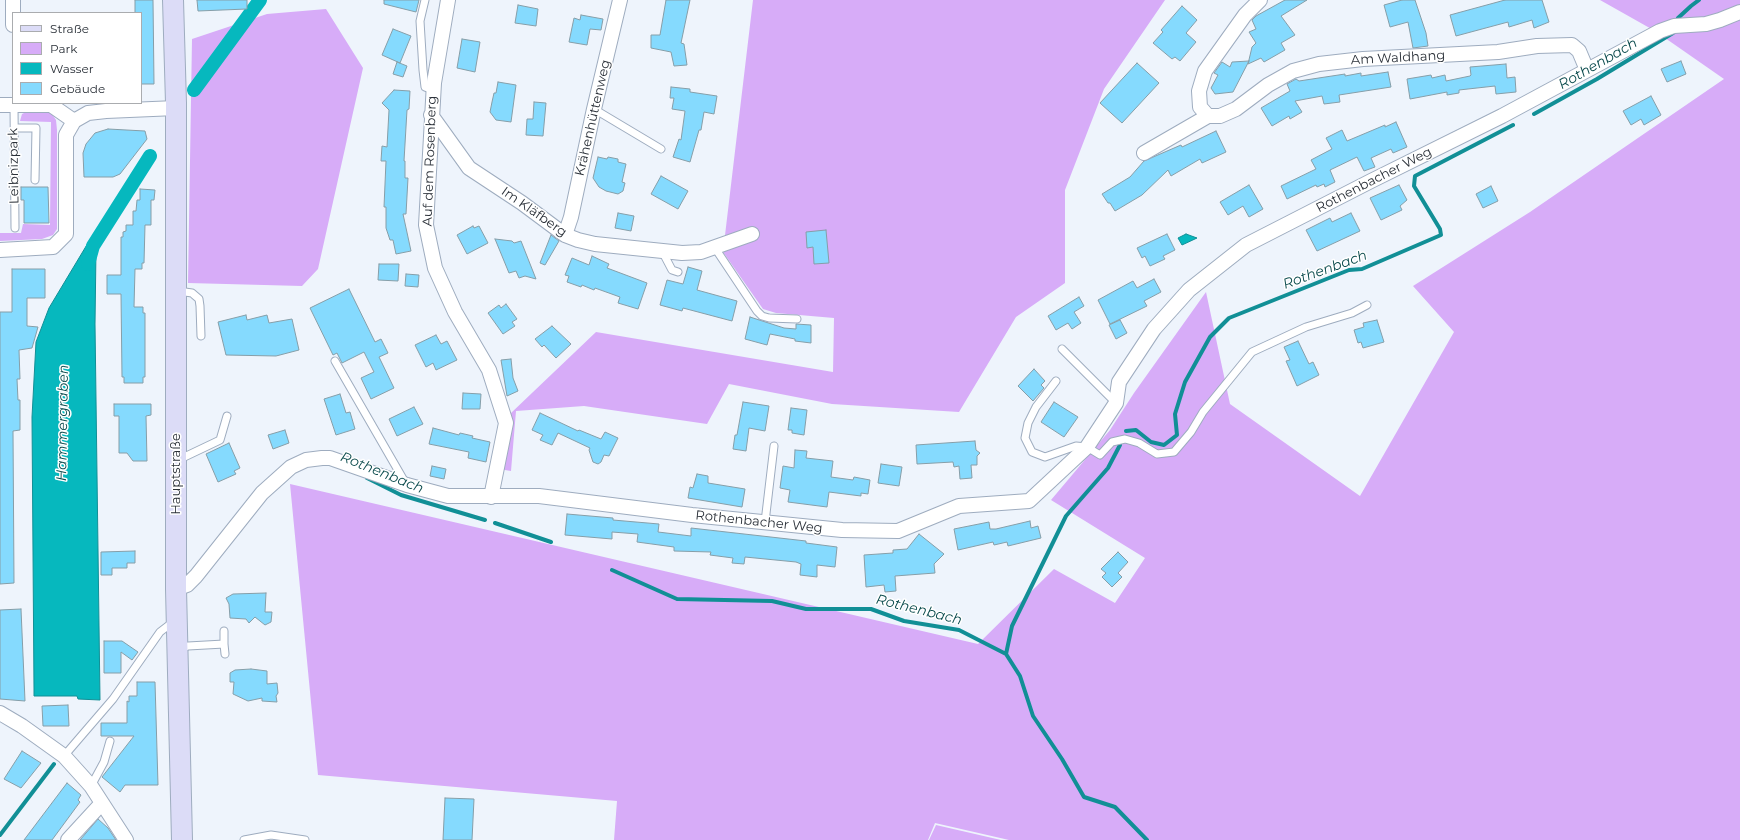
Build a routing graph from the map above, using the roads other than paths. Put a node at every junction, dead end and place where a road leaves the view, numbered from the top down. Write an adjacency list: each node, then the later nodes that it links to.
1 (13, 0): 7 (street)
2 (173, 0): 12 (main road, Hauptstraße)
3 (425, 0): 10 (lane)
4 (448, 0): 10 (street, Auf dem Rosenberg)
5 (620, 0): 13 (street, Krähenhüttenweg)
6 (1260, 0): 15 (street)
7 (13, 12)
8 (1740, 12): 9 (street, Rothenbacher Weg)
9 (1587, 70): 15 (street, Am Waldhang); 35 (street, Rothenbacher Weg)
10 (433, 90): 14 (street, Auf dem Rosenberg)
11 (9, 104): 16 (street, Leibnizpark); 17 (lane, Leibnizpark)
12 (176, 108): 16 (street); 28 (main road, Hauptstraße)
13 (594, 109): 18 (lane); 23 (street, Krähenhüttenweg)
14 (431, 115): 23 (street, Im Kläfberg); 41 (street, Auf dem Rosenberg)
15 (1208, 116): 19 (street, Am Waldhang)
16 (74, 121): 25 (street)
17 (14, 128): 20 (lane); 21 (lane, Leibnizpark)
18 (661, 149)
19 (1144, 153)
20 (36, 180)
21 (15, 228)
22 (752, 234): 24 (street, Im Kläfberg)
23 (565, 235): 26 (street, Im Kläfberg)
24 (715, 248): 26 (street, Im Kläfberg); 30 (lane)
25 (0, 250)
26 (662, 251): 27 (lane)
27 (675, 271)
28 (175, 291): 31 (lane); 39 (main road, Hauptstraße)
29 (1367, 305): 38 (lane)
30 (798, 320)
31 (201, 336)
32 (1062, 349): 35 (lane)
33 (335, 361): 40 (lane)
34 (1056, 381): 38 (lane)
35 (1116, 403): 38 (street, Rothenbacher Weg)
36 (228, 416): 39 (lane)
37 (774, 446): 42 (lane)
38 (1088, 447): 42 (street, Rothenbacher Weg)
39 (176, 460): 43 (main road, Hauptstraße)
40 (407, 485): 41 (street, Rothenbacher Weg); 43 (street, Rothenbacher Weg)
41 (491, 497): 42 (street, Rothenbacher Weg)
42 (765, 522)
43 (176, 589): 44 (main road, Hauptstraße)
44 (177, 618): 47 (main road, Hauptstraße); 51 (lane)
45 (224, 631): 46 (lane)
46 (224, 644): 47 (lane); 48 (lane)
47 (177, 650): 56 (main road, Hauptstraße)
48 (225, 654)
49 (0, 714): 51 (street)
50 (110, 741): 52 (lane)
51 (64, 756): 52 (street)
52 (91, 786): 53 (street)
53 (102, 803): 54 (street); 55 (street)
54 (68, 840)
55 (126, 840)
56 (182, 840): 57 (lane)
57 (186, 840)
58 (244, 840): 59 (lane)
59 (305, 840)

